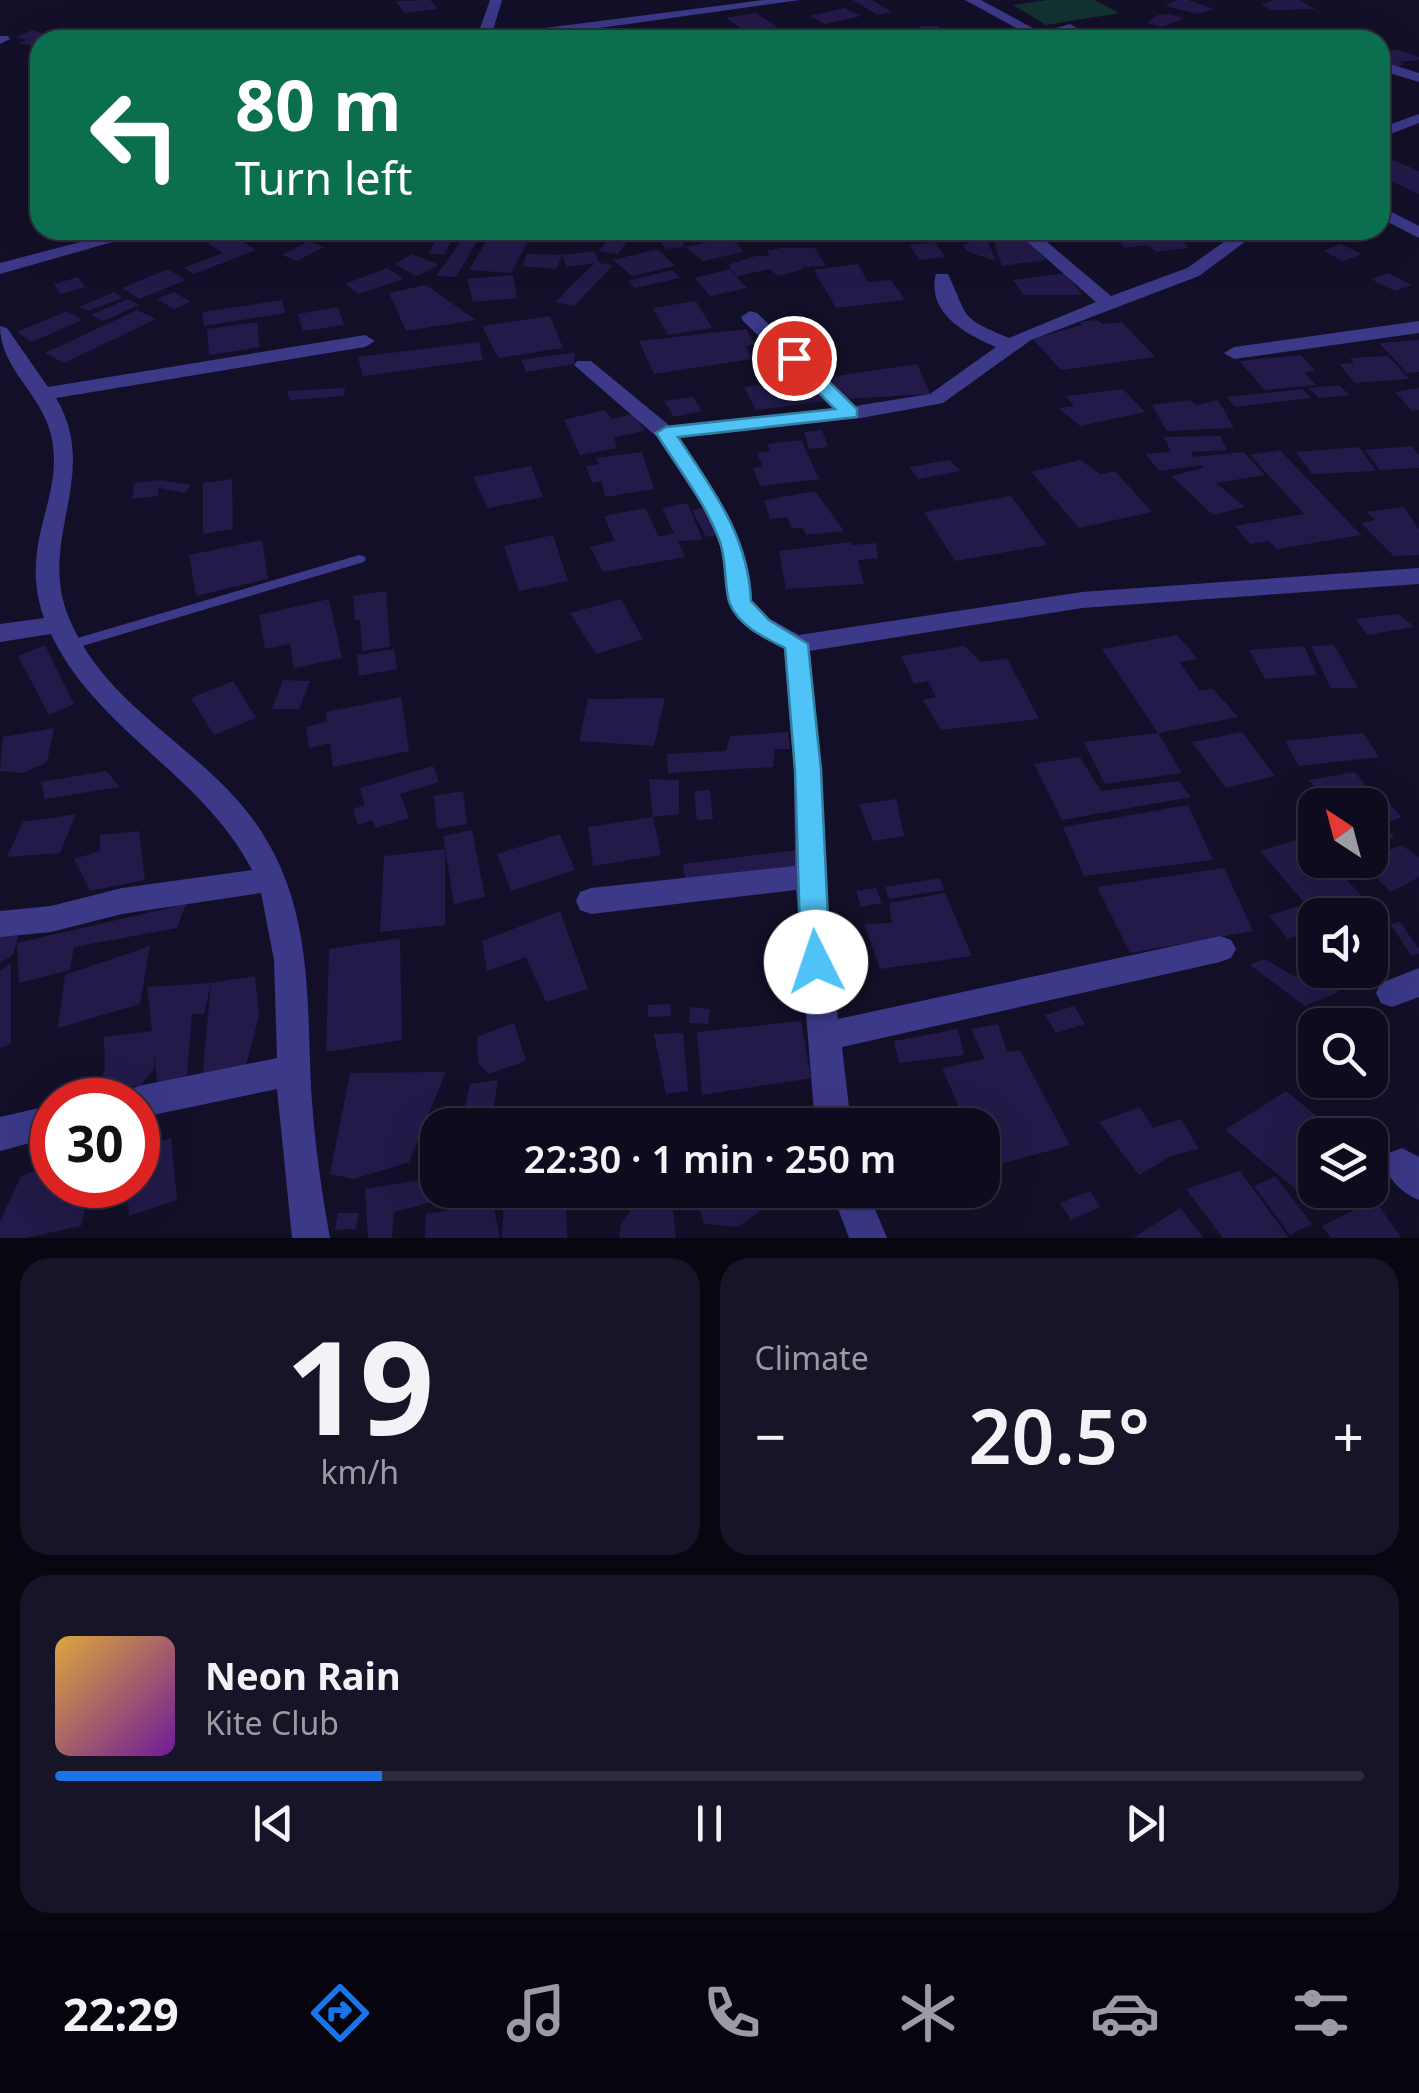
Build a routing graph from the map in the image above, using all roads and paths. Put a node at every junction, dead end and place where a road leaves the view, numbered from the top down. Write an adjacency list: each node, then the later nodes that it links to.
1 (496, 0): 5 (street)
2 (794, 0): 6 (street)
3 (971, 0): 7 (street)
4 (1070, 28): 8 (street)
5 (486, 30)
6 (561, 30)
7 (1029, 30)
8 (1064, 30)
9 (1390, 68): 10 (street)
10 (1419, 78)
11 (1419, 118): 12 (street)
12 (1390, 129)
13 (1390, 216): 14 (street)
14 (1419, 232)
15 (109, 240): 18 (street)
16 (1035, 240): 20 (street)
17 (1238, 240): 20 (street)
18 (0, 269)
19 (942, 278): 25 (street)
20 (1109, 304): 25 (street)
21 (750, 317): 29 (street)
22 (1419, 328): 26 (street)
23 (0, 332): 28 (street)
24 (365, 341): 28 (street)
25 (1009, 345): 29 (street)
26 (1234, 354)
27 (584, 365): 30 (street)
28 (41, 394): 34 (street)
29 (850, 413): 30 (street)
30 (666, 433): 35 (street)
31 (359, 559): 34 (lane)
32 (1419, 576): 35 (street)
33 (0, 632): 34 (street)
34 (64, 634): 37 (street)
35 (796, 644): 36 (street)
36 (811, 876): 38 (street); 41 (street)
37 (272, 878): 39 (street); 42 (street)
38 (590, 901)
39 (0, 924)
40 (1220, 948): 41 (street)
41 (822, 1037): 44 (street)
42 (294, 1070): 43 (street); 48 (street)
43 (160, 1097)
44 (831, 1108)
45 (30, 1126): 46 (street)
46 (0, 1134)
47 (856, 1208): 49 (street)
48 (311, 1238)
49 (868, 1238)

